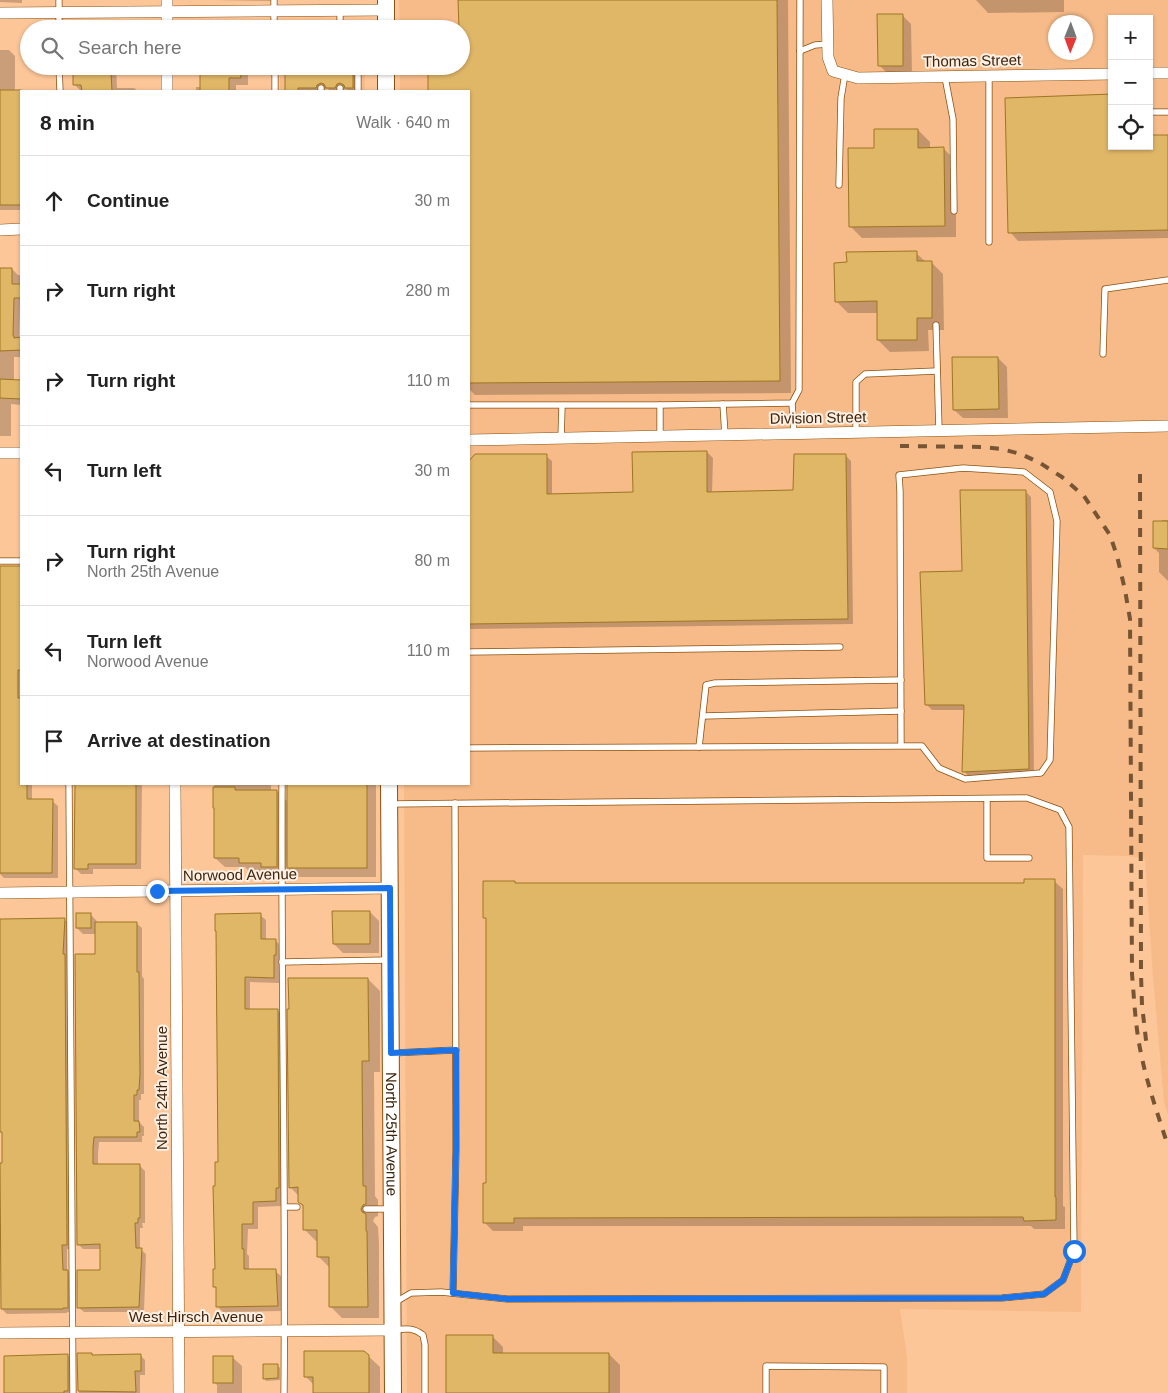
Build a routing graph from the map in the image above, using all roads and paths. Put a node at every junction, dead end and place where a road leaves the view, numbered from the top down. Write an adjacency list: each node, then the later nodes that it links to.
1 (59, 0): 8 (lane)
2 (800, 0): 16 (lane)
3 (827, 0): 15 (street)
4 (274, 5): 6 (street); 7 (street); 12 (lane)
5 (386, 5): 7 (street); 14 (main road)
6 (167, 6): 8 (street); 11 (street)
7 (340, 10): 13 (lane)
8 (59, 12): 9 (street); 10 (lane)
9 (0, 13)
10 (59, 20)
11 (167, 20)
12 (274, 20)
13 (340, 20)
14 (386, 20)
15 (828, 44): 16 (lane); 19 (street, Thomas Street)
16 (800, 51): 44 (lane)
17 (1153, 73): 18 (street)
18 (1168, 73)
19 (845, 74): 27 (street, Thomas Street); 35 (lane)
20 (1108, 74): 26 (street, Thomas Street)
21 (60, 75): 28 (lane)
22 (167, 75): 29 (street)
23 (274, 75): 30 (lane)
24 (358, 75): 31 (lane)
25 (386, 75): 32 (main road)
26 (989, 76): 27 (street, Thomas Street); 39 (lane)
27 (945, 77): 36 (lane)
28 (60, 90)
29 (168, 90)
30 (275, 90)
31 (358, 90)
32 (386, 90)
33 (1153, 112): 34 (lane)
34 (1168, 112)
35 (839, 185)
36 (954, 211)
37 (20, 229): 38 (street)
38 (0, 230)
39 (989, 242)
40 (1168, 280): 42 (lane)
41 (936, 325): 43 (lane)
42 (1103, 354)
43 (937, 371): 50 (lane); 51 (lane)
44 (792, 403): 45 (lane); 52 (lane)
45 (723, 404): 47 (lane); 53 (lane)
46 (470, 405): 48 (lane)
47 (660, 405): 48 (lane); 54 (lane)
48 (562, 406): 55 (lane)
49 (1168, 426): 50 (street, Division Street)
50 (939, 430): 51 (street, Division Street)
51 (856, 432): 52 (street, Division Street)
52 (794, 434): 53 (street, Division Street)
53 (725, 435): 54 (street, Division Street)
54 (660, 436): 55 (street, Division Street)
55 (561, 438): 56 (street, Division Street)
56 (470, 440)
57 (0, 453): 58 (street)
58 (20, 453)
59 (0, 561): 60 (lane)
60 (20, 561)
61 (840, 647): 62 (lane)
62 (470, 652)
63 (901, 680): 64 (lane); 65 (lane); 66 (lane)
64 (901, 711): 65 (lane); 66 (lane)
65 (703, 716): 67 (lane)
66 (901, 746): 67 (lane)
67 (700, 747): 68 (lane)
68 (470, 748)
69 (69, 785): 80 (lane)
70 (176, 785): 79 (street, North 24th Avenue)
71 (282, 785): 78 (lane)
72 (389, 785): 75 (main road, North 25th Avenue)
73 (987, 799): 74 (lane); 76 (lane); 90 (lane)
74 (455, 803): 75 (lane); 84 (lane)
75 (389, 804): 77 (main road, North 25th Avenue)
76 (1029, 858)
77 (390, 888): 78 (street, Norwood Avenue); 82 (main road, North 25th Avenue)
78 (281, 890): 79 (street, Norwood Avenue); 83 (lane)
79 (176, 891): 80 (street, Norwood Avenue); 95 (street, North 24th Avenue)
80 (69, 892): 81 (street, Norwood Avenue); 94 (lane)
81 (0, 893)
82 (390, 960): 83 (lane); 85 (main road, North 25th Avenue)
83 (282, 962): 86 (lane)
84 (456, 1050): 85 (lane); 90 (lane)
85 (391, 1053): 89 (main road, North 25th Avenue)
86 (285, 1207): 87 (lane); 93 (lane)
87 (297, 1207)
88 (366, 1209): 89 (lane)
89 (392, 1210): 91 (main road, North 25th Avenue)
90 (453, 1293): 91 (lane)
91 (393, 1304): 92 (main road, North 25th Avenue)
92 (393, 1330): 93 (street, West Hirsch Avenue); 100 (main road, North 25th Avenue); 101 (lane)
93 (285, 1331): 95 (street, West Hirsch Avenue); 99 (lane)
94 (73, 1332): 95 (street, West Hirsch Avenue); 96 (street, West Hirsch Avenue); 97 (lane)
95 (179, 1332): 98 (street, North 24th Avenue)
96 (0, 1333)
97 (73, 1393)
98 (180, 1393)
99 (284, 1393)
100 (393, 1393)
101 (425, 1393)
102 (766, 1393): 103 (lane)
103 (884, 1393)

